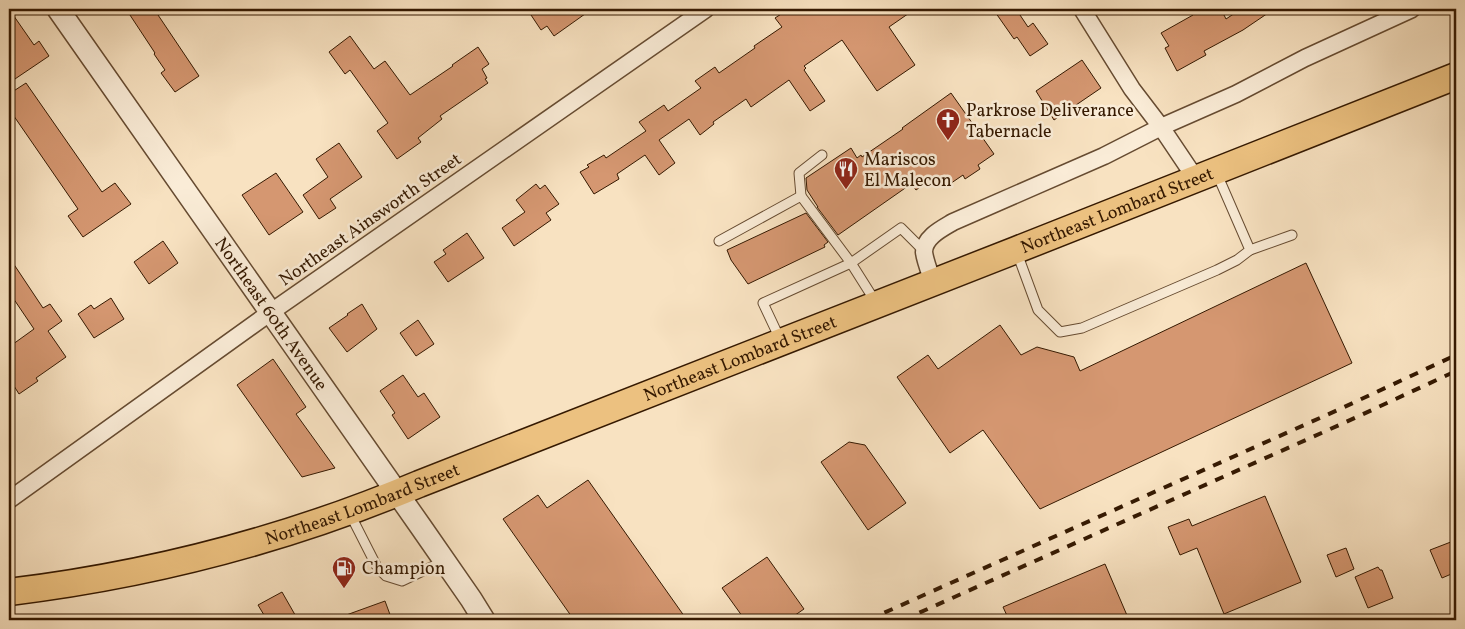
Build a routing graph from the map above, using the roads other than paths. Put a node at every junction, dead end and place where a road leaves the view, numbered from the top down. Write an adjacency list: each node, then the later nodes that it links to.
1 (58, 9): 18 (street, Northeast 60th Avenue)
2 (706, 9): 18 (street, Northeast Ainsworth Street)
3 (1082, 9): 6 (street)
4 (1412, 9): 6 (street)
5 (1456, 76): 8 (main road, Northeast Lombard Street)
6 (1161, 128): 8 (street); 12 (street)
7 (822, 155): 9 (lane)
8 (1206, 175): 13 (main road, Northeast Lombard Street); 14 (lane)
9 (801, 196): 11 (lane); 15 (lane)
10 (1292, 235): 14 (lane)
11 (719, 241)
12 (924, 250): 15 (lane); 16 (street)
13 (1016, 250): 14 (lane); 16 (main road, Northeast Lombard Street)
14 (1250, 250)
15 (851, 263): 17 (lane); 19 (lane)
16 (933, 282): 17 (main road, Northeast Lombard Street)
17 (877, 304): 19 (main road, Northeast Lombard Street)
18 (271, 312): 20 (street, Northeast 60th Avenue); 21 (street, Northeast Ainsworth Street)
19 (781, 342): 20 (main road, Northeast Lombard Street)
20 (397, 493): 22 (main road, Northeast Lombard Street); 23 (street, Northeast 60th Avenue)
21 (9, 500)
22 (349, 512): 23 (lane); 24 (main road, Northeast Lombard Street)
23 (444, 560): 25 (street, Northeast 60th Avenue)
24 (9, 592)
25 (484, 620)

